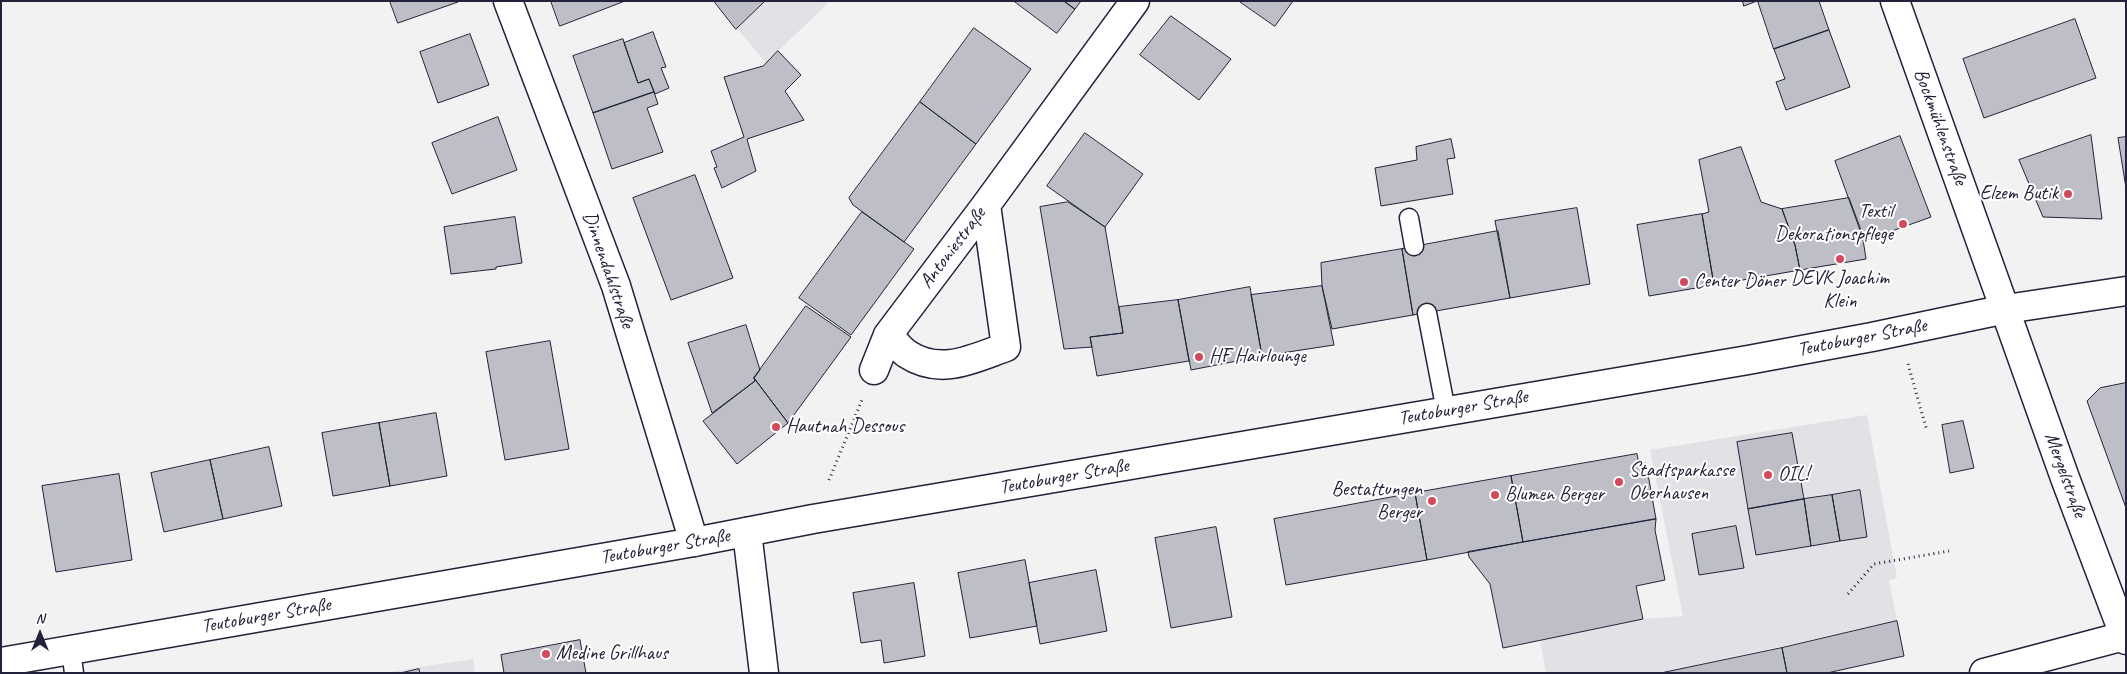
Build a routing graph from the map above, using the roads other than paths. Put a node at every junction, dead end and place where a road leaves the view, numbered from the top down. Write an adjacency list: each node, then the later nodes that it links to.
1 (508, 1): 14 (street, Dinnendahlstraße)
2 (1135, 1): 4 (street, Antoniestraße)
3 (1895, 1): 8 (street, Bockmühlenstraße)
4 (986, 205): 10 (street, Antoniestraße); 10 (street)
5 (1409, 218): 6 (lane)
6 (1414, 246)
7 (2126, 290): 8 (street, Teutoburger Straße)
8 (2006, 310): 12 (street, Teutoburger Straße); 15 (street, Mergelstraße)
9 (1427, 313): 12 (lane)
10 (888, 335): 11 (street, Antoniestraße)
11 (874, 370)
12 (1446, 411): 13 (street, Teutoburger Straße)
13 (746, 532): 14 (street, Teutoburger Straße); 18 (street)
14 (694, 542): 16 (street, Teutoburger Straße)
15 (2125, 638): 19 (street)
16 (73, 661): 17 (street, Teutoburger Straße)
17 (1, 662)
18 (764, 673)
19 (1984, 673)

